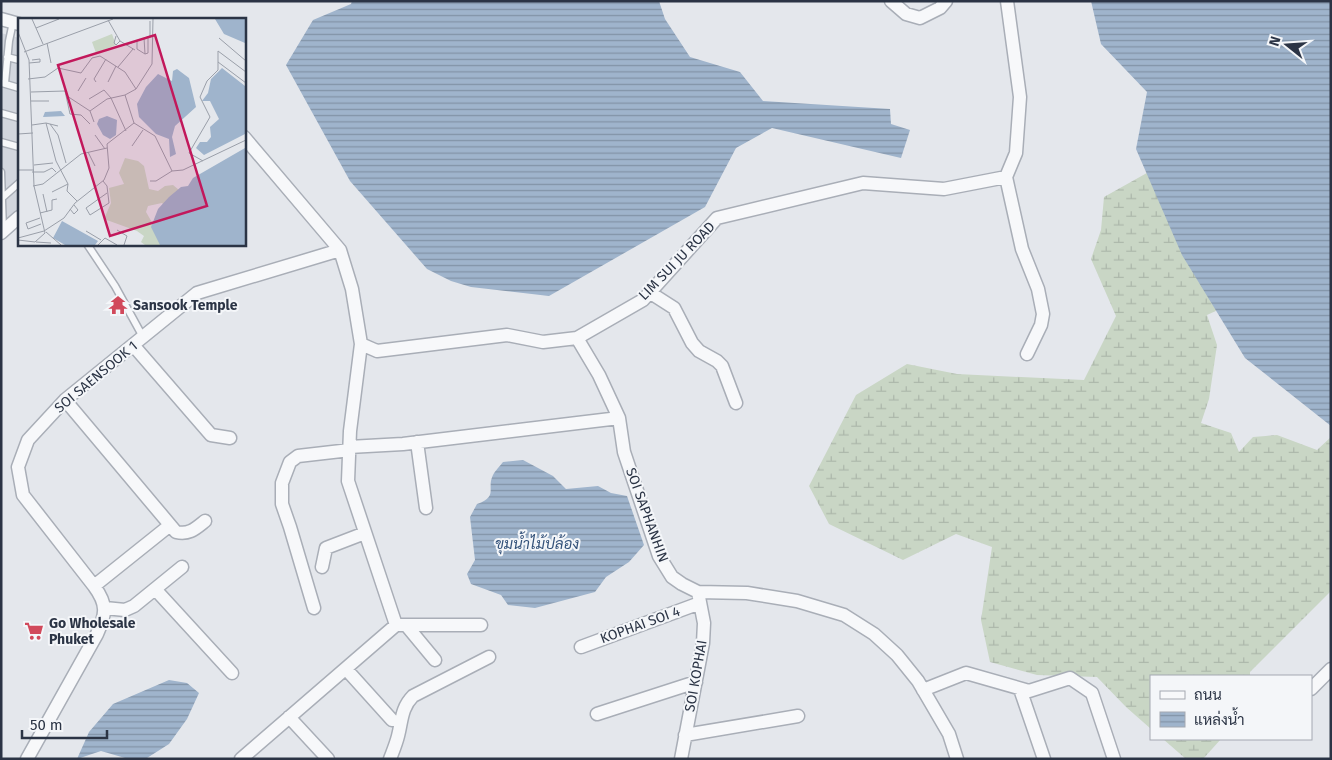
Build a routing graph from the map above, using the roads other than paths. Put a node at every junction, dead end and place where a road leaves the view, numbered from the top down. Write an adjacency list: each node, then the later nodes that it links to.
1 (892, 1): 2 (street)
2 (946, 1)
3 (1007, 1): 15 (street)
4 (11, 22): 5 (lane)
5 (7, 57): 6 (lane); 7 (lane)
6 (18, 60)
7 (3, 83): 8 (lane)
8 (18, 88)
9 (1, 113): 10 (lane)
10 (18, 118)
11 (245, 138): 21 (street)
12 (1, 142): 13 (lane)
13 (18, 147)
14 (1, 172): 17 (lane)
15 (1006, 177): 22 (street, LIM SUI JU ROAD); 26 (street)
16 (18, 184): 17 (lane)
17 (2, 198): 19 (lane)
18 (18, 218): 19 (street)
19 (2, 232)
20 (88, 245): 24 (lane)
21 (340, 250): 24 (street, SOI SAENSOOK 1); 25 (street)
22 (649, 292): 23 (street, LIM SUI JU ROAD); 28 (street)
23 (577, 338): 25 (street, LIM SUI JU ROAD); 29 (street, SOI SAPHANHIN)
24 (138, 341): 27 (street, SOI SAENSOOK 1); 30 (street)
25 (361, 344): 32 (street)
26 (1028, 354)
27 (65, 400): 35 (street); 39 (street, SOI SAENSOOK 1)
28 (736, 403)
29 (619, 418): 31 (street); 41 (street, SOI SAPHANHIN)
30 (230, 438)
31 (417, 442): 32 (street); 33 (street)
32 (349, 449): 36 (street); 43 (street)
33 (426, 508)
34 (205, 521): 35 (street)
35 (169, 526): 39 (street)
36 (366, 533): 38 (street); 44 (street)
37 (182, 567): 40 (street)
38 (322, 567)
39 (94, 586): 42 (street, SOI SAENSOOK 1)
40 (156, 589): 42 (street); 51 (street)
41 (699, 598): 46 (street, KOPHAI SOI 4); 52 (street, SOI KOPHAI); 55 (street, SOI SAPHANHIN)
42 (105, 608): 61 (street)
43 (314, 608)
44 (401, 625): 45 (street); 48 (street); 49 (street)
45 (481, 625)
46 (580, 647)
47 (489, 657): 64 (street)
48 (435, 660)
49 (346, 669): 58 (street); 59 (street)
50 (1331, 669): 54 (street)
51 (232, 672)
52 (696, 682): 56 (street); 60 (street, SOI KOPHAI)
53 (1020, 689): 55 (street); 67 (street); 68 (street)
54 (1312, 689)
55 (924, 690): 66 (street, SOI SAPHANHIN)
56 (597, 714)
57 (798, 716): 60 (street)
58 (289, 717): 62 (street); 63 (street)
59 (392, 720)
60 (685, 735): 65 (street, SOI KOPHAI)
61 (27, 759)
62 (241, 759)
63 (328, 759)
64 (390, 759)
65 (681, 759)
66 (957, 759)
67 (1044, 759)
68 (1114, 759)

